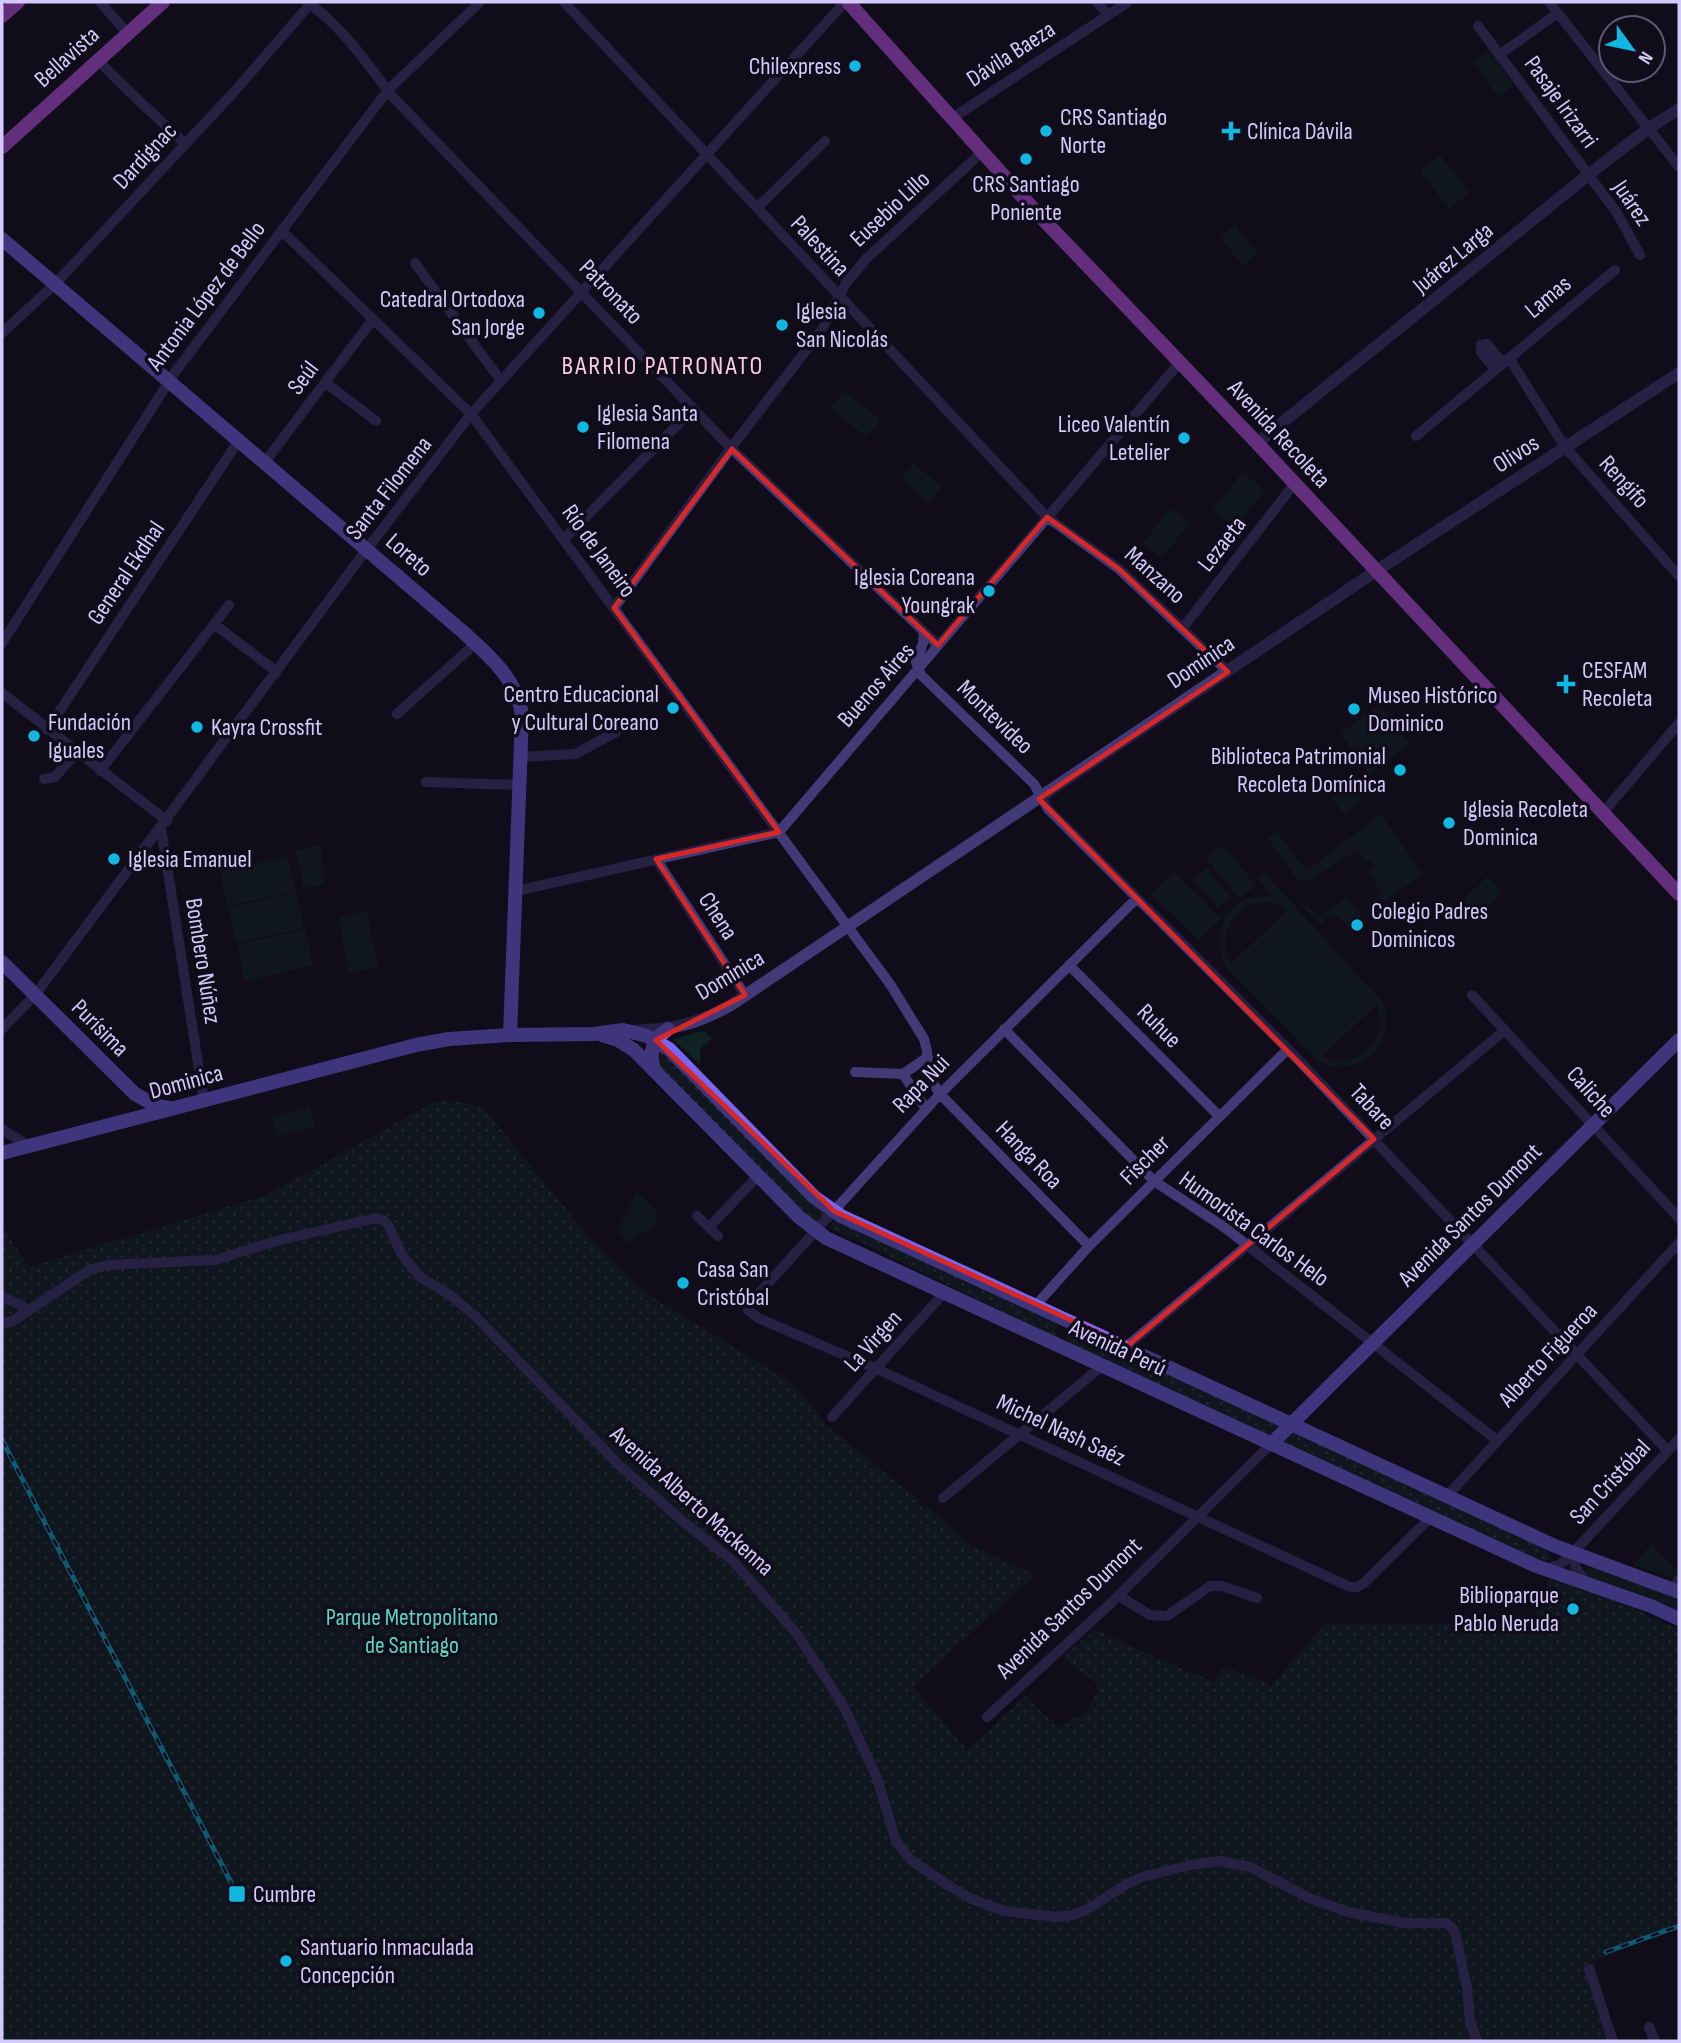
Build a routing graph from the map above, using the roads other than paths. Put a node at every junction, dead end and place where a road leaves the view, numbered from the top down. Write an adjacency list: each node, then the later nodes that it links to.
1 (18, 2): 13 (main road)
2 (100, 2): 15 (street)
3 (163, 2): 15 (main road, Bellavista)
4 (310, 2): 18 (street, Patronato); 23 (street, Dardignac)
5 (480, 2): 18 (street, Antonia López de Bello)
6 (564, 2): 26 (street, Palestina)
7 (846, 2): 20 (main road, Avenida Recoleta); 26 (street, Santa Filomena)
8 (1097, 2): 12 (street)
9 (1128, 2): 12 (street, Dávila Baeza)
10 (1549, 2): 11 (street)
11 (1558, 13): 16 (street, Pasaje Irizarri); 21 (street)
12 (1108, 15): 20 (street, Dávila Baeza)
13 (2, 16)
14 (1478, 26): 16 (street, Pasaje Irizarri)
15 (128, 34): 17 (main road, Bellavista)
16 (1499, 55): 28 (street, Pasaje Irizarri)
17 (98, 60): 23 (street); 24 (main road, Bellavista)
18 (388, 90): 30 (street, Antonia López de Bello); 36 (street, Patronato)
19 (1679, 109): 21 (street, Juárez Larga)
20 (951, 119): 25 (main road, Avenida Recoleta)
21 (1649, 128): 27 (street); 28 (street, Juárez Larga)
22 (825, 141): 29 (street)
23 (185, 144): 35 (street, Dardignac)
24 (2, 147)
25 (981, 153): 37 (street, Eusebio Lillo); 40 (main road, Avenida Recoleta)
26 (706, 154): 29 (street, Palestina); 36 (street, Santa Filomena)
27 (1679, 166)
28 (1588, 175): 32 (street, Juárez); 51 (street, Juárez Larga)
29 (757, 208): 37 (street, Palestina)
30 (281, 230): 38 (street, Río de Janeiro); 43 (street, Antonia López de Bello)
31 (2, 239): 35 (main road, Loreto)
32 (1640, 255)
33 (415, 263): 44 (street)
34 (1615, 270): 41 (street, Lamas)
35 (55, 284): 39 (street, Dardignac); 43 (main road, Loreto)
36 (582, 291): 44 (street, Santa Filomena); 46 (street, Patronato)
37 (838, 296): 53 (street, Eusebio Lillo); 56 (street, Palestina)
38 (373, 319): 45 (street, Seúl); 47 (street, Río de Janeiro)
39 (2, 332)
40 (1180, 362): 51 (main road, Avenida Recoleta); 56 (street, Buenos Aires)
41 (1502, 363): 49 (street, Lamas); 52 (street)
42 (1679, 373): 52 (street, Olivos)
43 (169, 380): 50 (main road, Loreto); 66 (street, Antonia López de Bello)
44 (501, 381): 47 (street, Santa Filomena)
45 (326, 383): 48 (street); 54 (street, Seúl)
46 (693, 409): 53 (street, Patronato); 57 (street)
47 (471, 414): 57 (street, Río de Janeiro); 58 (street, Santa Filomena)
48 (376, 421)
49 (1416, 436)
50 (239, 440): 54 (main road, Loreto); 75 (street, General Ekdhal)
51 (1257, 443): 55 (main road, Avenida Recoleta)
52 (1565, 447): 59 (street, Olivos); 60 (street, Rengifo)
53 (732, 449): 62 (street, Eusebio Lillo); 65 (street, Patronato)
54 (265, 462): 58 (main road, Loreto)
55 (1294, 483): 59 (main road, Avenida Recoleta); 64 (street, Lezaeta)
56 (1048, 517): 64 (street, Manzano); 68 (street, Buenos Aires)
57 (564, 539): 62 (street, Río de Janeiro)
58 (367, 549): 67 (main road, Loreto); 70 (street, Santa Filomena)
59 (1376, 571): 71 (street, Dominica); 84 (main road, Avenida Recoleta)
60 (1679, 576)
61 (229, 605): 63 (street)
62 (614, 608): 86 (street, Río de Janeiro)
63 (214, 624): 70 (street); 79 (street)
64 (1182, 629): 71 (street, Manzano)
65 (924, 632): 68 (street, Patronato); 69 (street)
66 (2, 643)
67 (476, 643): 73 (street); 78 (main road, Loreto)
68 (938, 645): 69 (street, Buenos Aires)
69 (917, 669): 83 (street, Montevideo); 86 (street, Buenos Aires)
70 (277, 672): 85 (street, Santa Filomena)
71 (1228, 672): 83 (street, Dominica)
72 (2, 693): 75 (street)
73 (397, 714)
74 (1679, 723): 84 (street)
75 (47, 730): 77 (street)
76 (616, 732): 78 (street)
77 (76, 753): 79 (street); 80 (street)
78 (521, 757): 82 (main road, Loreto)
79 (100, 771): 85 (street)
80 (44, 779)
81 (426, 782): 82 (street)
82 (520, 785): 88 (main road, Loreto)
83 (1042, 797): 90 (street, Tabare); 91 (street, Dominica)
84 (1602, 814): 89 (main road, Avenida Recoleta)
85 (164, 824): 94 (street, Santa Filomena); 113 (street, Bombero Núñez)
86 (779, 832): 87 (street); 91 (street, Río de Janeiro)
87 (656, 859): 88 (street); 95 (street, Chena)
88 (516, 891): 103 (main road, Loreto)
89 (1679, 894)
90 (1137, 898): 93 (street, Rapa Nui); 106 (street, Tabare)
91 (847, 927): 95 (street, Dominica); 107 (street)
92 (2, 962): 94 (main road, Purísima)
93 (1069, 965): 98 (street, Rapa Nui); 116 (street, Ruhue)
94 (35, 995): 97 (street, Santa Filomena); 111 (main road, Purísima)
95 (745, 995): 99 (street, Dominica)
96 (1472, 995): 100 (street, Caliche)
97 (2, 1029)
98 (1004, 1029): 112 (street, Rapa Nui); 124 (street, Humorista Carlos Helo)
99 (668, 1030): 101 (street, Dominica); 104 (main road)
100 (1505, 1030): 118 (street, Caliche); 120 (street)
101 (630, 1031): 102 (main road, Dominica); 104 (main road, Avenida Perú)
102 (594, 1034): 103 (main road, Dominica); 109 (main road, Avenida Perú)
103 (510, 1035): 113 (main road, Dominica)
104 (656, 1040): 109 (main road); 125 (main road, Avenida Perú)
105 (1679, 1040): 118 (main road, Avenida Santos Dumont)
106 (1288, 1049): 116 (street, Fischer); 120 (street, Tabare)
107 (928, 1057): 110 (street); 112 (street)
108 (855, 1072): 110 (street)
109 (656, 1073): 123 (main road, Avenida Perú)
110 (903, 1074): 115 (street)
111 (135, 1094): 114 (main road, Purísima); 117 (main road)
112 (940, 1094): 115 (street, Rapa Nui); 134 (street, Hanga Roa)
113 (204, 1101): 114 (main road, Dominica)
114 (177, 1108): 117 (main road, Dominica)
115 (926, 1109): 125 (street, Rapa Nui)
116 (1219, 1116): 124 (street, Fischer)
117 (129, 1121): 121 (main road, Dominica)
118 (1593, 1125): 127 (street, Caliche); 132 (main road, Avenida Santos Dumont)
119 (2, 1129): 121 (street)
120 (1374, 1139): 132 (street, Tabare); 133 (street)
121 (27, 1145): 122 (main road, Dominica)
122 (2, 1153)
123 (758, 1176): 128 (street); 129 (main road, Avenida Perú)
124 (1154, 1181): 133 (street, Humorista Carlos Helo); 134 (street, Fischer)
125 (834, 1211): 129 (street, Rapa Nui); 137 (main road, Avenida Perú)
126 (697, 1216): 128 (street)
127 (1679, 1218)
128 (709, 1227): 130 (street)
129 (816, 1231): 135 (main road, Avenida Perú); 138 (street, Rapa Nui)
130 (718, 1236)
131 (1679, 1243): 145 (street, Alberto Figueroa)
132 (1473, 1244): 142 (main road, Avenida Santos Dumont); 145 (street, Tabare)
133 (1247, 1245): 142 (street, Humorista Carlos Helo); 143 (street)
134 (1089, 1246): 137 (street, Fischer)
135 (944, 1293): 144 (main road, Avenida Perú); 147 (street, La Virgen)
136 (2, 1297): 139 (street)
137 (1036, 1305): 140 (main road, Avenida Perú)
138 (748, 1310): 147 (street, Michel Nash Saéz)
139 (28, 1311): 141 (street); 169 (street, Avenida Alberto Mackenna)
140 (1075, 1322): 143 (main road, Avenida Perú); 144 (main road)
141 (2, 1323)
142 (1373, 1343): 149 (main road, Avenida Santos Dumont); 152 (street, Humorista Carlos Helo)
143 (1127, 1346): 149 (main road, Avenida Perú)
144 (1063, 1348): 146 (main road, Avenida Perú)
145 (1577, 1354): 152 (street, Alberto Figueroa); 154 (street, Tabare)
146 (1101, 1366): 150 (street); 153 (main road, Avenida Perú)
147 (877, 1369): 148 (street, La Virgen); 150 (street, Michel Nash Saéz)
148 (831, 1417)
149 (1292, 1423): 153 (main road, Avenida Santos Dumont); 155 (main road, Avenida Perú)
150 (1019, 1435): 156 (street); 157 (street, Michel Nash Saéz)
151 (1679, 1439): 154 (street, San Cristóbal)
152 (1498, 1441): 155 (street, Alberto Figueroa)
153 (1272, 1443): 157 (street, Avenida Santos Dumont); 158 (main road, Avenida Perú)
154 (1668, 1451): 159 (street, San Cristóbal)
155 (1448, 1495): 159 (main road, Avenida Perú)
156 (943, 1498)
157 (1197, 1516): 158 (street, Michel Nash Saéz); 163 (street, Avenida Santos Dumont)
158 (1430, 1518): 160 (main road, Avenida Perú)
159 (1573, 1554): 160 (street, San Cristóbal); 161 (street, San Cristóbal); 162 (main road, Avenida Perú)
160 (1542, 1568): 161 (main road, Avenida Perú)
161 (1588, 1583): 165 (main road, Avenida Perú)
162 (1677, 1586)
163 (1119, 1595): 164 (street); 166 (street, Avenida Santos Dumont)
164 (1257, 1598)
165 (1679, 1619)
166 (987, 1717)
167 (1590, 1969): 170 (street)
168 (1649, 2027): 171 (street)
169 (1477, 2041)
170 (1613, 2041)
171 (1655, 2041)

